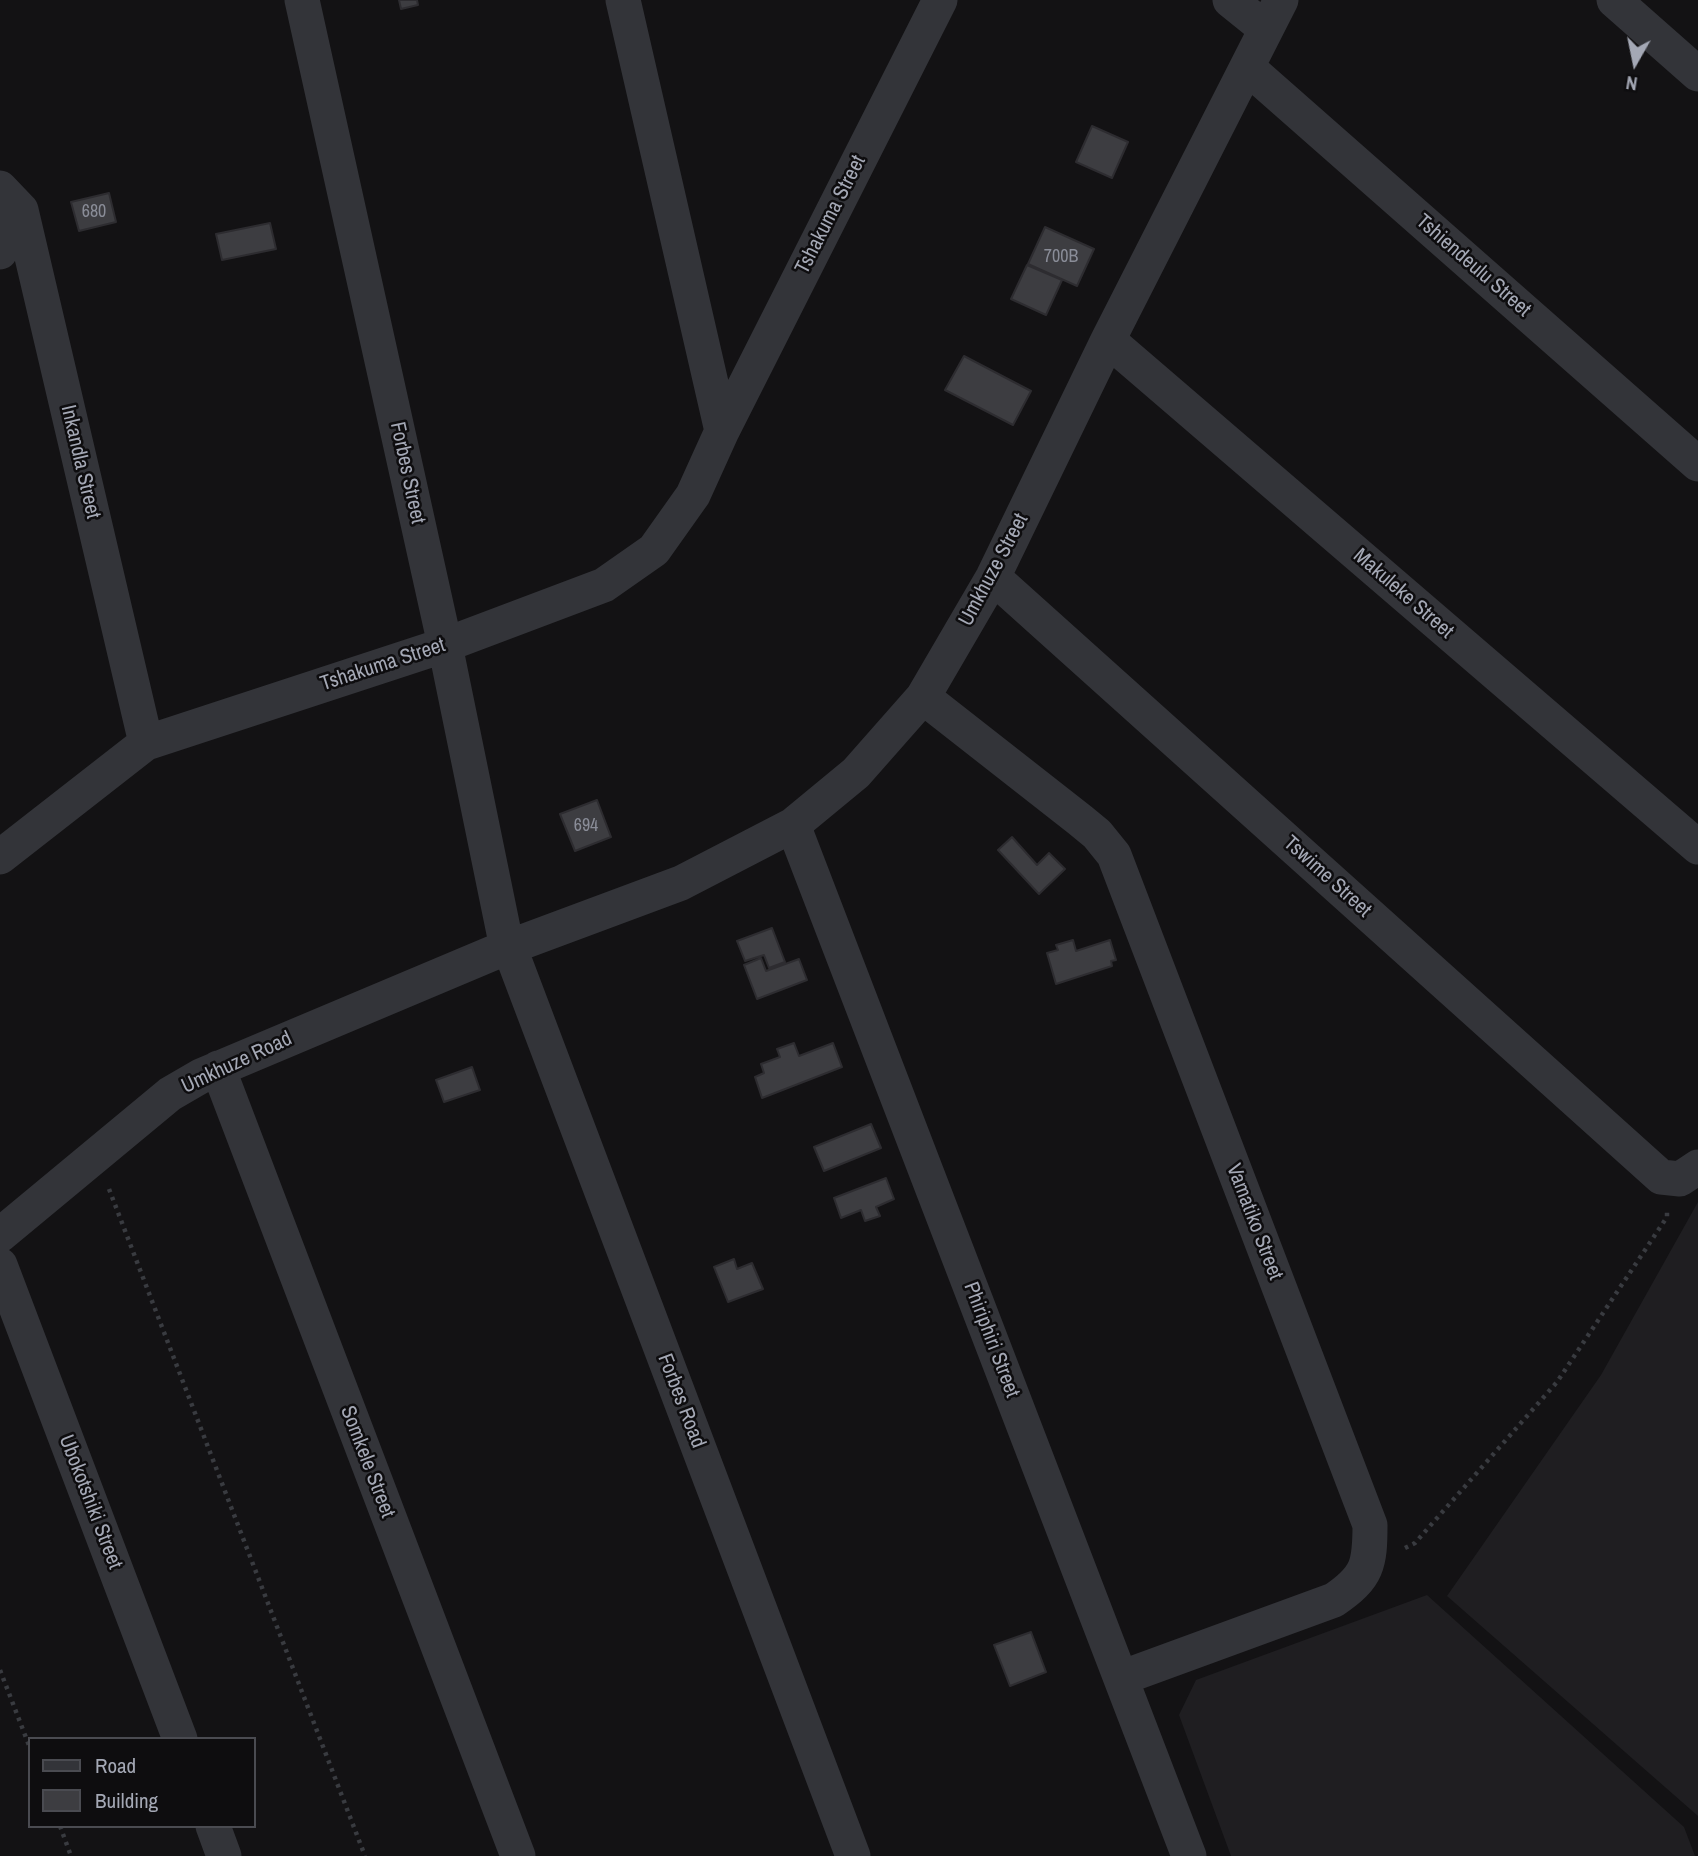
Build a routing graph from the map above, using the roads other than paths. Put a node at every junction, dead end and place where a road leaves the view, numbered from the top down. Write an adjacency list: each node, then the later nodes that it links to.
1 (302, 0): 15 (street, Forbes Street)
2 (623, 0): 12 (street)
3 (940, 0): 12 (street, Tshakuma Street)
4 (1230, 0): 6 (street)
5 (1614, 0): 8 (street)
6 (1273, 14): 7 (street, Umkhuze Street)
7 (1248, 68): 11 (street, Umkhuze Street); 13 (street, Tshiendeulu Street)
8 (1698, 74)
9 (10, 199): 10 (street); 17 (street, Inkandla Street)
10 (0, 252)
11 (1108, 340): 14 (street, Umkhuze Street); 19 (street, Makuleke Street)
12 (722, 431): 15 (street, Tshakuma Street)
13 (1698, 464)
14 (993, 577): 16 (street, Umkhuze Street); 23 (street, Tswime Street)
15 (445, 645): 17 (street, Tshakuma Street); 21 (street, Forbes Street)
16 (923, 697): 18 (street, Umkhuze Street); 26 (street, Vamatiko Street)
17 (146, 743): 20 (street, Tshakuma Street)
18 (793, 825): 21 (street, Umkhuze Street); 26 (street, Phiriphiri Street)
19 (1698, 848)
20 (0, 857)
21 (509, 947): 22 (street, Umkhuze Road); 31 (street, Forbes Road)
22 (218, 1068): 24 (street, Umkhuze Road); 30 (street, Somkele Street)
23 (1684, 1176)
24 (0, 1235)
25 (0, 1265): 27 (street, Ubokotshiki Street)
26 (1121, 1678): 32 (street, Phiriphiri Street)
27 (179, 1737)
28 (214, 1828): 29 (street)
29 (224, 1856)
30 (518, 1856)
31 (853, 1856)
32 (1189, 1856)

